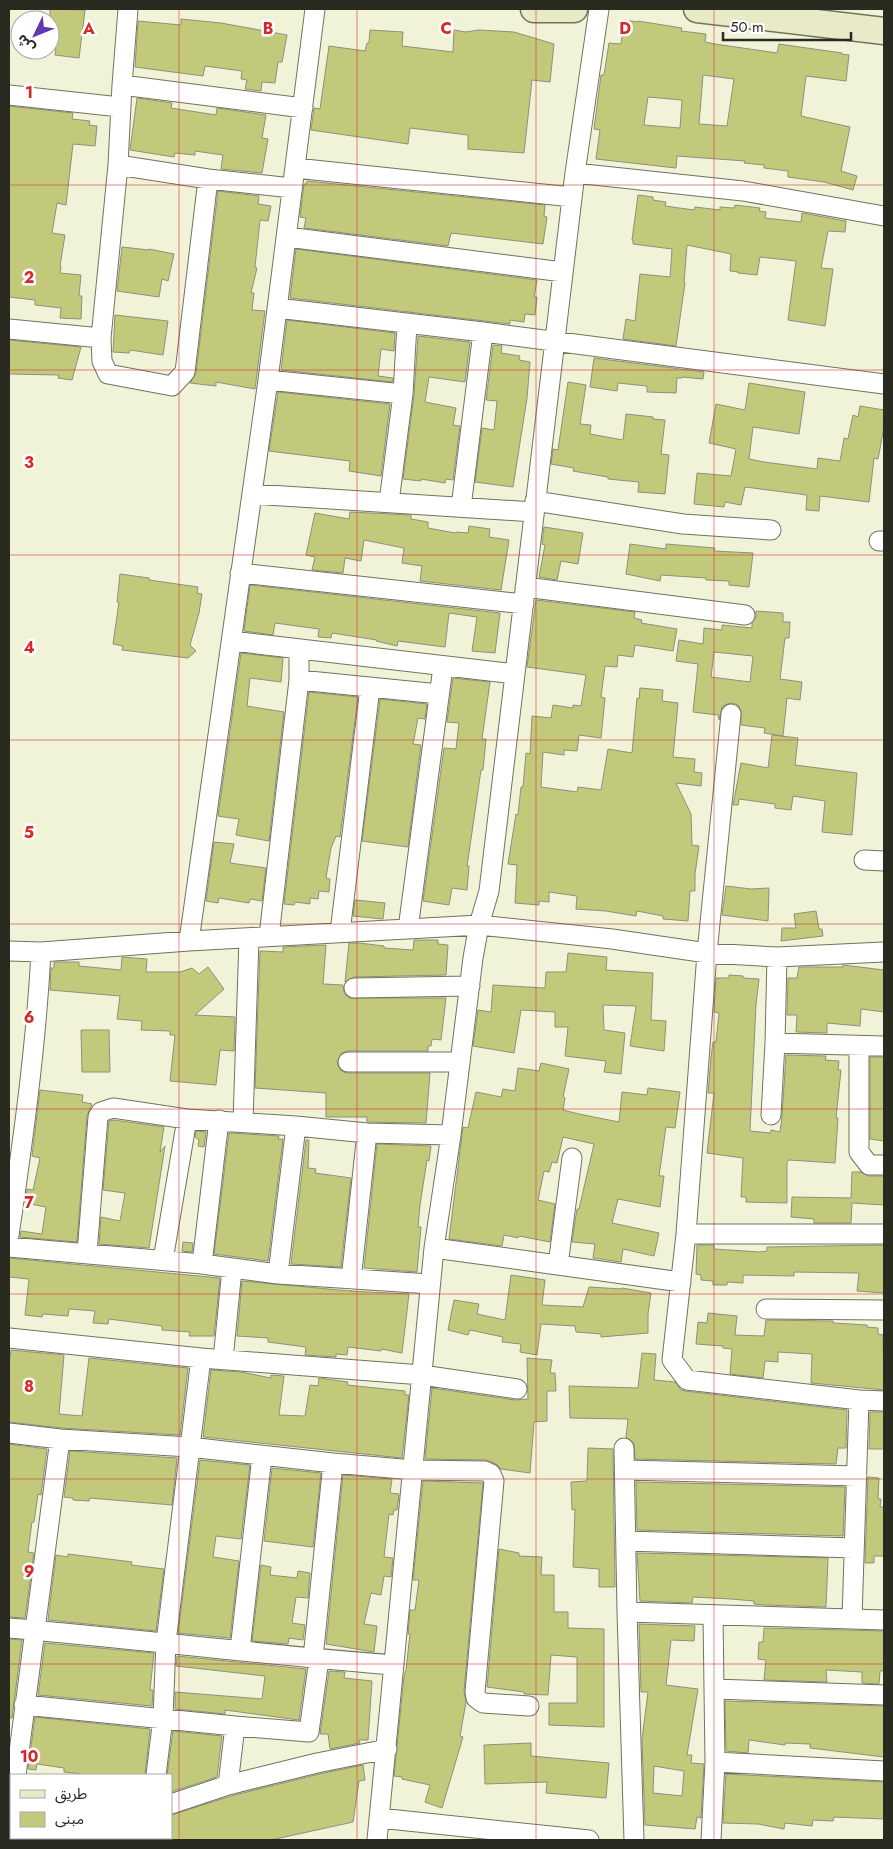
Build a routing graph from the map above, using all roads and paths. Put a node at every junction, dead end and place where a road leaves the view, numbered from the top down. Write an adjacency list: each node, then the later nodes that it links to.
1 (128, 9): 9 (street)
2 (315, 9): 12 (street)
3 (534, 9): 4 (street)
4 (574, 9)
5 (599, 9): 15 (street)
6 (697, 9): 7 (street)
7 (837, 17): 8 (street)
8 (884, 31)
9 (122, 85): 11 (street); 12 (street)
10 (9, 95): 11 (street)
11 (120, 107): 13 (street)
12 (303, 108): 14 (street)
13 (118, 165): 16 (street); 26 (street)
14 (295, 168): 17 (street); 18 (street)
15 (575, 173): 18 (street); 19 (street)
16 (208, 178): 17 (street); 26 (street)
17 (292, 188): 20 (street)
18 (572, 198): 21 (street)
19 (884, 216)
20 (287, 237): 21 (street); 22 (street)
21 (563, 272): 27 (street)
22 (277, 308): 23 (street); 28 (street)
23 (407, 324): 25 (street); 30 (street)
24 (9, 329): 26 (street)
25 (483, 332): 27 (street); 33 (street)
26 (101, 338)
27 (555, 342): 29 (street); 34 (street)
28 (268, 380): 30 (street); 31 (street)
29 (884, 384)
30 (402, 394): 32 (street)
31 (252, 494): 32 (street); 36 (street)
32 (389, 502): 33 (street)
33 (461, 507): 34 (street)
34 (534, 507): 35 (street); 37 (street)
35 (771, 530)
36 (240, 574): 37 (street); 39 (street)
37 (524, 596): 38 (street); 42 (street)
38 (745, 616)
39 (232, 641): 40 (street); 54 (street)
40 (299, 650): 41 (street); 43 (street)
41 (443, 667): 42 (street); 45 (street)
42 (515, 674): 49 (street)
43 (299, 680): 44 (street); 52 (street)
44 (370, 688): 45 (street); 51 (street)
45 (439, 694): 50 (street)
46 (731, 714): 58 (street)
47 (864, 860): 48 (street)
48 (884, 860)
49 (479, 925): 50 (street); 58 (street); 60 (street)
50 (408, 929): 51 (street)
51 (340, 932): 52 (street)
52 (268, 936): 53 (street)
53 (249, 938): 54 (street); 70 (street)
54 (189, 941): 56 (street)
55 (9, 951): 56 (street)
56 (41, 952): 78 (street)
57 (884, 952): 59 (street)
58 (706, 953): 59 (street); 76 (street)
59 (777, 957): 62 (street)
60 (470, 986): 61 (street); 66 (street)
61 (354, 988)
62 (775, 1043): 63 (street); 67 (street)
63 (858, 1046): 64 (street); 75 (street)
64 (884, 1046)
65 (348, 1062): 66 (street)
66 (460, 1062): 73 (street)
67 (771, 1114)
68 (187, 1119): 69 (street); 81 (street); 82 (street)
69 (219, 1120): 70 (street); 83 (street)
70 (244, 1122): 71 (street)
71 (296, 1126): 72 (street); 86 (street)
72 (367, 1133): 73 (street); 87 (street)
73 (451, 1135): 80 (street)
74 (572, 1158): 84 (street)
75 (884, 1165)
76 (686, 1234): 77 (street); 88 (street)
77 (884, 1234)
78 (9, 1235)
79 (9, 1246): 81 (street)
80 (434, 1248): 84 (street); 89 (street)
81 (87, 1253): 82 (street)
82 (163, 1260): 83 (street)
83 (202, 1264): 85 (street)
84 (558, 1265): 88 (street)
85 (232, 1269): 86 (street); 94 (street)
86 (278, 1274): 87 (street)
87 (351, 1280): 89 (street)
88 (680, 1282): 97 (street)
89 (430, 1284): 95 (street)
90 (766, 1309): 91 (street)
91 (884, 1310)
92 (9, 1338): 93 (street)
93 (201, 1358): 94 (street); 101 (street)
94 (223, 1360): 95 (street)
95 (422, 1375): 96 (street); 105 (street)
96 (516, 1389)
97 (859, 1400): 98 (street); 107 (street)
98 (884, 1401)
99 (9, 1433): 100 (street)
100 (60, 1439): 101 (street); 115 (street)
101 (189, 1447): 103 (street); 116 (street)
102 (624, 1448): 106 (street)
103 (262, 1456): 104 (street); 117 (street)
104 (333, 1463): 105 (street); 118 (street)
105 (413, 1470): 119 (street); 123 (street)
106 (625, 1470): 107 (street); 108 (street)
107 (857, 1476): 109 (street)
108 (626, 1542): 109 (street); 110 (street)
109 (854, 1548): 112 (street)
110 (627, 1612): 111 (street); 138 (street)
111 (713, 1615): 112 (street); 120 (street)
112 (852, 1619): 113 (street)
113 (884, 1620)
114 (9, 1628): 115 (street)
115 (34, 1630): 116 (street); 122 (street)
116 (166, 1642): 117 (street); 124 (street)
117 (240, 1650): 118 (street)
118 (316, 1659): 119 (street); 126 (street)
119 (394, 1665): 127 (street)
120 (715, 1689): 121 (street); 128 (street)
121 (884, 1695)
122 (24, 1704): 124 (street); 131 (street)
123 (529, 1706)
124 (163, 1718): 125 (street); 132 (street)
125 (236, 1726): 126 (street); 133 (street)
126 (309, 1732): 129 (street)
127 (387, 1750): 129 (street); 135 (street)
128 (715, 1762): 130 (street); 139 (street)
129 (317, 1763): 133 (street)
130 (884, 1771)
131 (16, 1774)
132 (156, 1774)
133 (228, 1785): 134 (street)
134 (172, 1804)
135 (379, 1818): 136 (street); 137 (street)
136 (377, 1840)
137 (589, 1840)
138 (634, 1840)
139 (711, 1840)

